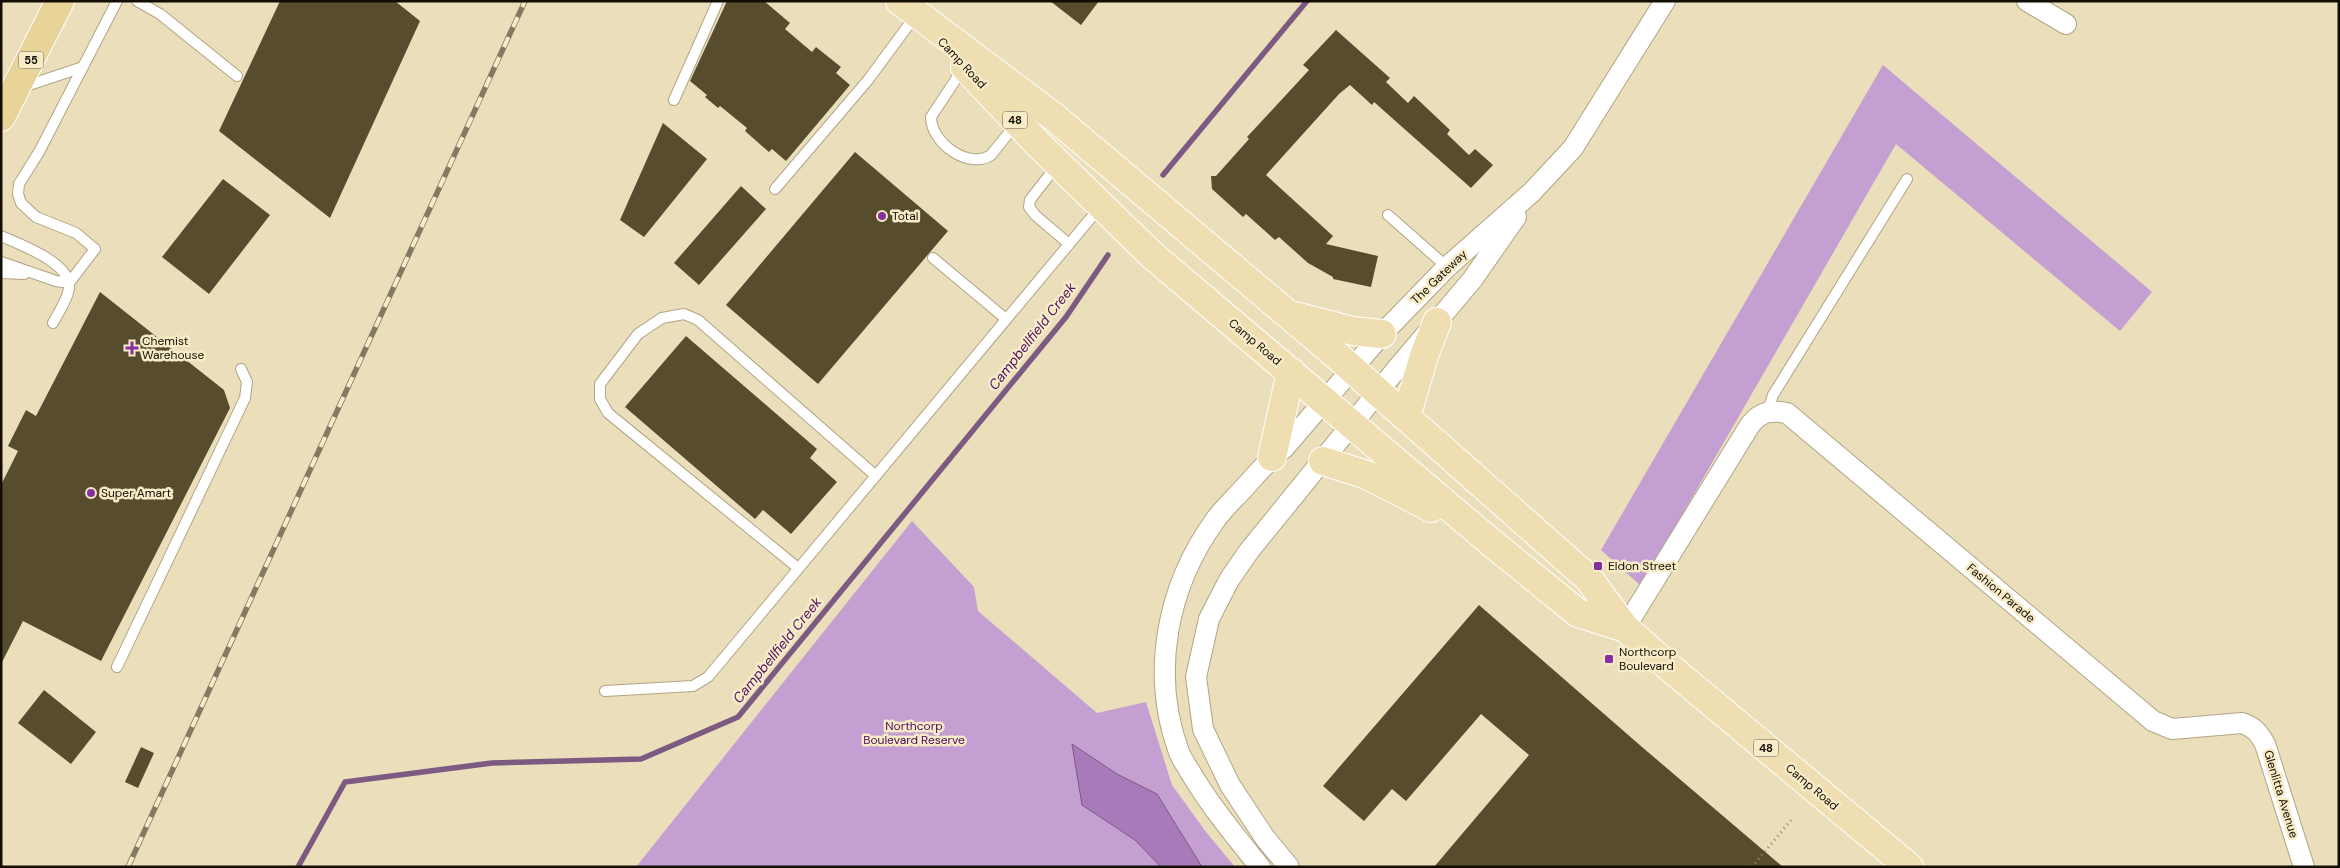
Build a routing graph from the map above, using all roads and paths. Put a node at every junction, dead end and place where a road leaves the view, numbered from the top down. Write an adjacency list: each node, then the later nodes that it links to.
1 (60, 1): 12 (highway, 55)
2 (117, 1): 9 (lane)
3 (137, 1): 11 (lane)
4 (718, 1): 13 (lane)
5 (1665, 1): 19 (street, The Gateway)
6 (2027, 1): 8 (street)
7 (908, 8): 10 (main road, Camp Road / 48); 18 (lane); 30 (main road, Camp Road / 48)
8 (2066, 24)
9 (83, 67): 12 (lane); 29 (lane)
10 (965, 67): 15 (main road, Camp Road / 48); 15 (lane)
11 (237, 76)
12 (16, 90): 14 (highway, 55)
13 (674, 100)
14 (1, 117)
15 (1017, 122): 16 (main road, Camp Road / 48)
16 (1058, 164): 20 (main road, Camp Road / 48); 23 (lane)
17 (1907, 179): 40 (lane)
18 (775, 189)
19 (1532, 192): 26 (street, The Gateway); 32 (street, The Gateway)
20 (1100, 206): 23 (lane); 37 (main road, Camp Road / 48)
21 (1388, 215): 26 (lane)
22 (1, 236): 29 (lane)
23 (1069, 244): 31 (lane)
24 (933, 258): 31 (lane)
25 (1, 262): 28 (lane)
26 (1447, 267): 34 (street, The Gateway)
27 (1, 273): 28 (lane)
28 (40, 276): 29 (lane)
29 (69, 283): 33 (lane)
30 (1289, 314): 34 (main road); 36 (main road, Camp Road / 48)
31 (1006, 319): 45 (lane)
32 (1437, 322): 38 (street, The Gateway); 41 (main road)
33 (53, 323)
34 (1382, 334): 36 (street, The Gateway)
35 (241, 369): 49 (lane)
36 (1352, 370): 38 (main road, Camp Road / 48); 39 (street)
37 (1291, 372): 39 (main road, Camp Road / 48); 43 (main road)
38 (1378, 392): 41 (main road, Camp Road / 48); 42 (street)
39 (1325, 401): 42 (main road, Camp Road / 48); 43 (street)
40 (1768, 411): 48 (street); 51 (street, Fashion Parade)
41 (1406, 416): 48 (main road, Camp Road / 48)
42 (1352, 425): 44 (street); 46 (main road, Camp Road / 48)
43 (1272, 457): 53 (street)
44 (1323, 461): 46 (main road); 54 (street)
45 (876, 476): 47 (lane); 47 (lane)
46 (1487, 540): 48 (main road, Camp Road / 48)
47 (798, 568): 50 (lane)
48 (1625, 628): 56 (main road, Camp Road / 48)
49 (117, 667)
50 (605, 691)
51 (2250, 726): 57 (street, Glenlitta Avenue)
52 (1792, 819): 55 (path)
53 (1260, 867)
54 (1289, 867)
55 (1752, 867)
56 (1909, 867)
57 (2304, 867)

